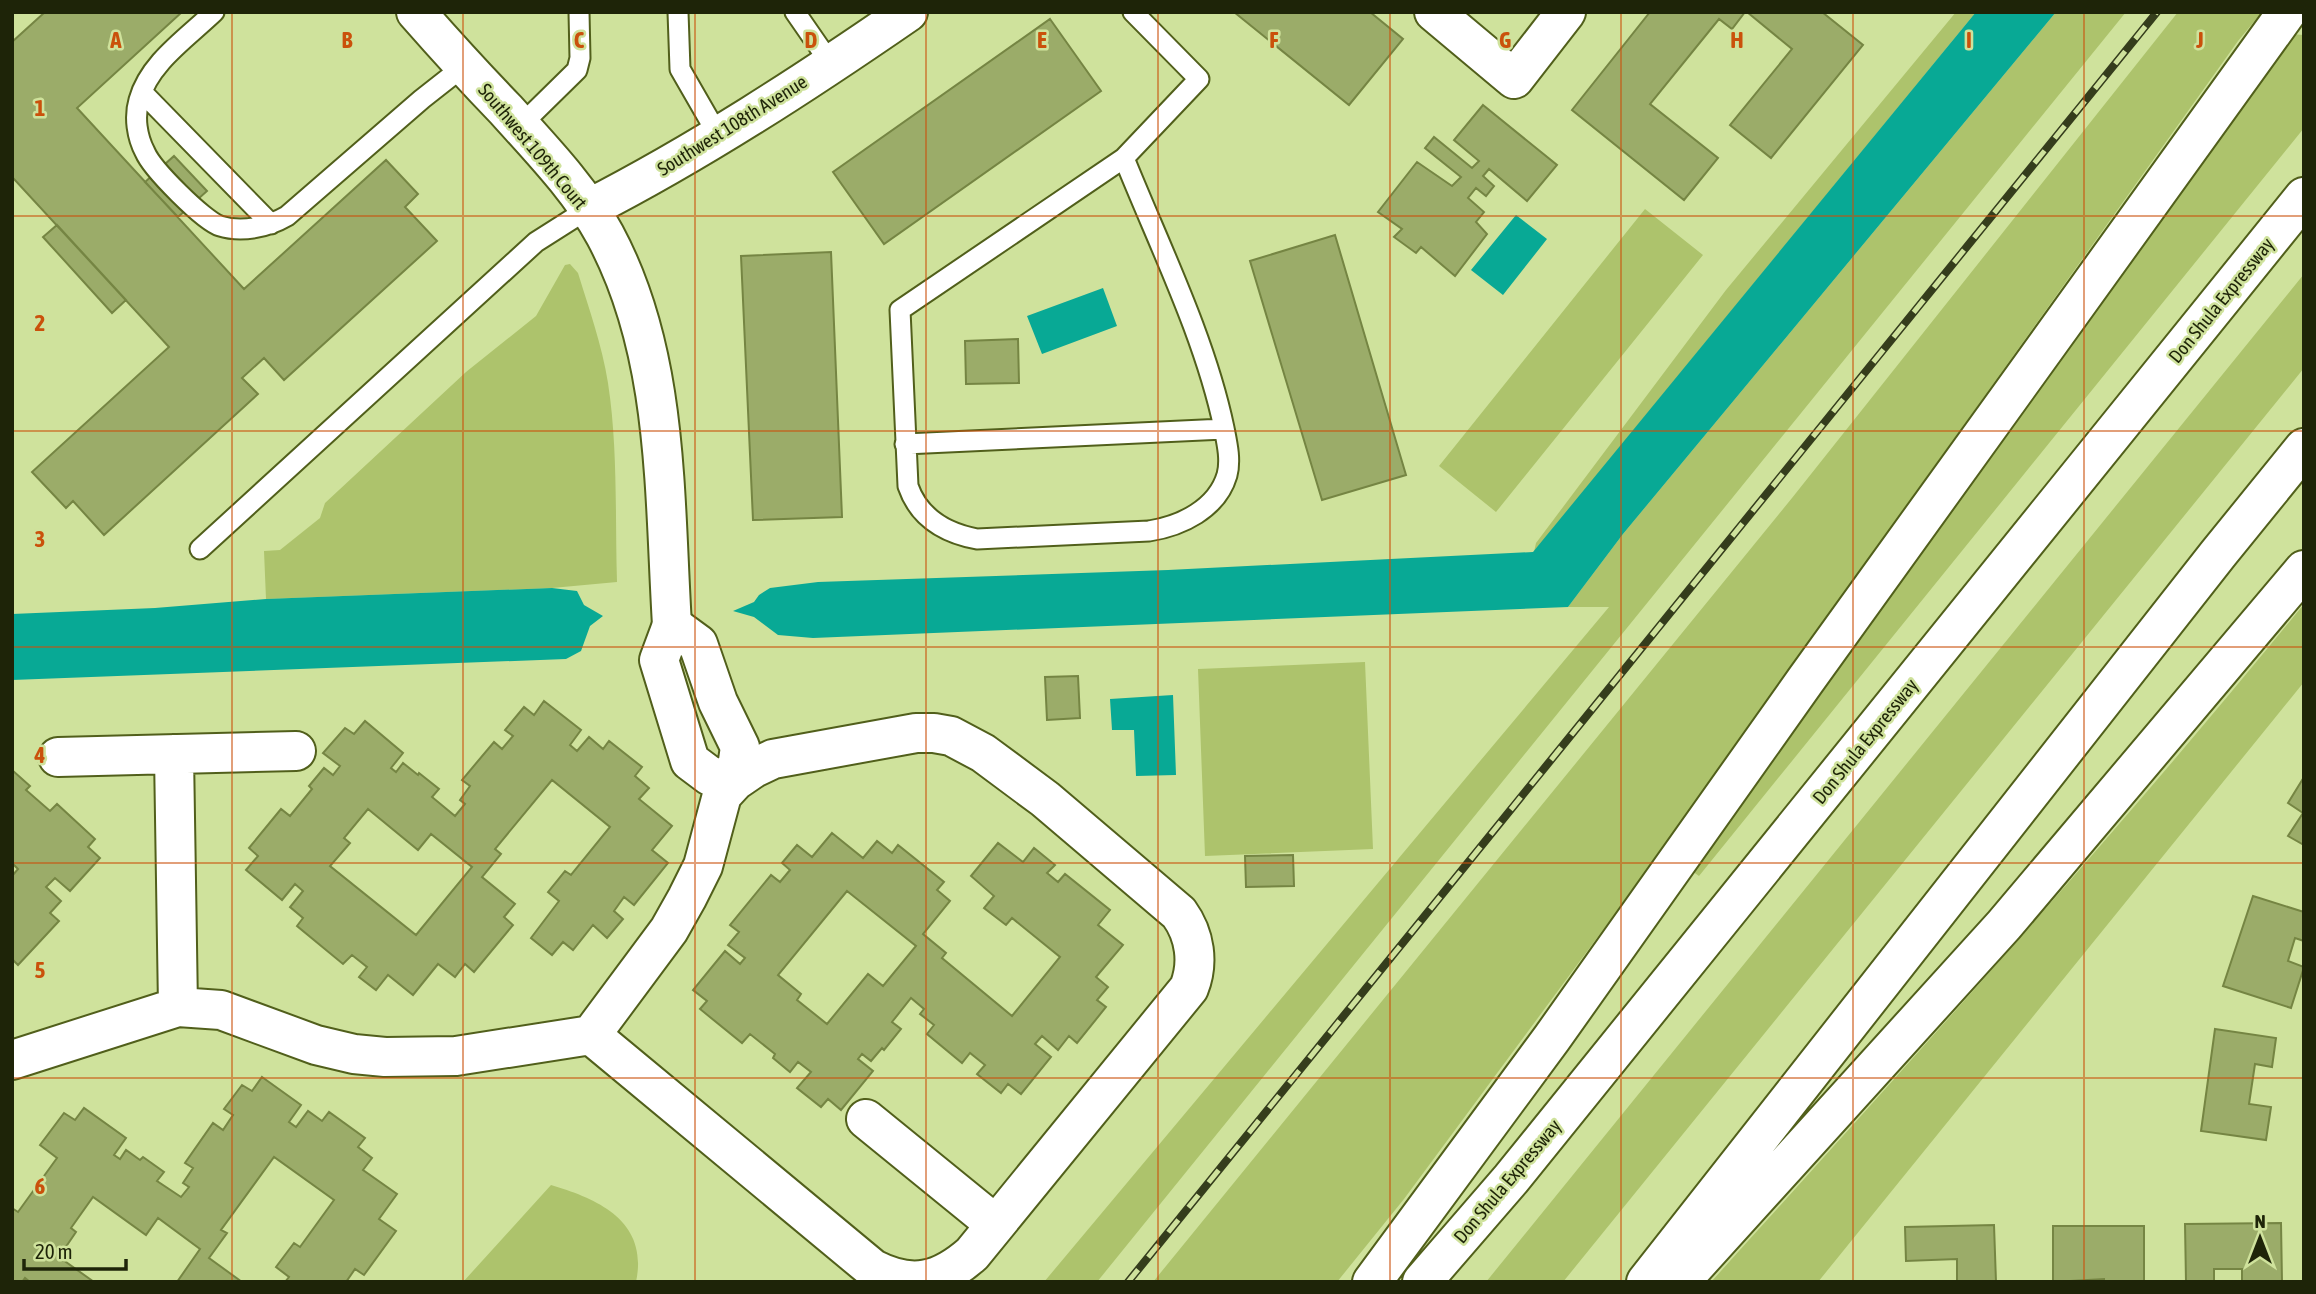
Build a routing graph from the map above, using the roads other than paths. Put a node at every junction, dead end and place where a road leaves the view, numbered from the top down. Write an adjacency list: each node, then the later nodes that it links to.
1 (214, 12): 13 (lane)
2 (415, 12): 12 (main road, Southwest 109th Court)
3 (579, 12): 14 (lane)
4 (678, 12): 15 (lane)
5 (795, 12): 11 (lane)
6 (908, 12): 11 (main road, Southwest 108th Avenue)
7 (1133, 12): 16 (lane)
8 (1434, 12): 9 (main road)
9 (1566, 12)
10 (2286, 14): 34 (main road)
11 (831, 64): 15 (main road, Southwest 108th Avenue)
12 (464, 66): 14 (main road, Southwest 109th Court); 19 (lane)
13 (142, 92): 19 (lane); 19 (lane)
14 (520, 126): 18 (main road, Southwest 109th Court)
15 (718, 135): 18 (main road, Southwest 108th Avenue)
16 (1124, 158): 20 (lane); 21 (lane)
17 (2304, 197): 35 (main road, Don Shula Expressway)
18 (588, 209): 23 (lane); 28 (main road, Southwest 109th Court)
19 (271, 223)
20 (1224, 429): 21 (lane); 21 (lane)
21 (905, 444)
22 (2304, 448): 36 (main road)
23 (200, 549)
24 (2304, 570): 37 (main road)
25 (296, 751): 26 (main road)
26 (174, 754): 27 (main road); 29 (main road)
27 (58, 757)
28 (735, 781): 30 (main road); 33 (main road)
29 (178, 1007): 30 (main road); 31 (main road)
30 (591, 1035): 33 (main road)
31 (12, 1060)
32 (866, 1119): 33 (main road)
33 (995, 1224)
34 (1372, 1282)
35 (1422, 1282)
36 (1646, 1282)
37 (1680, 1282)

